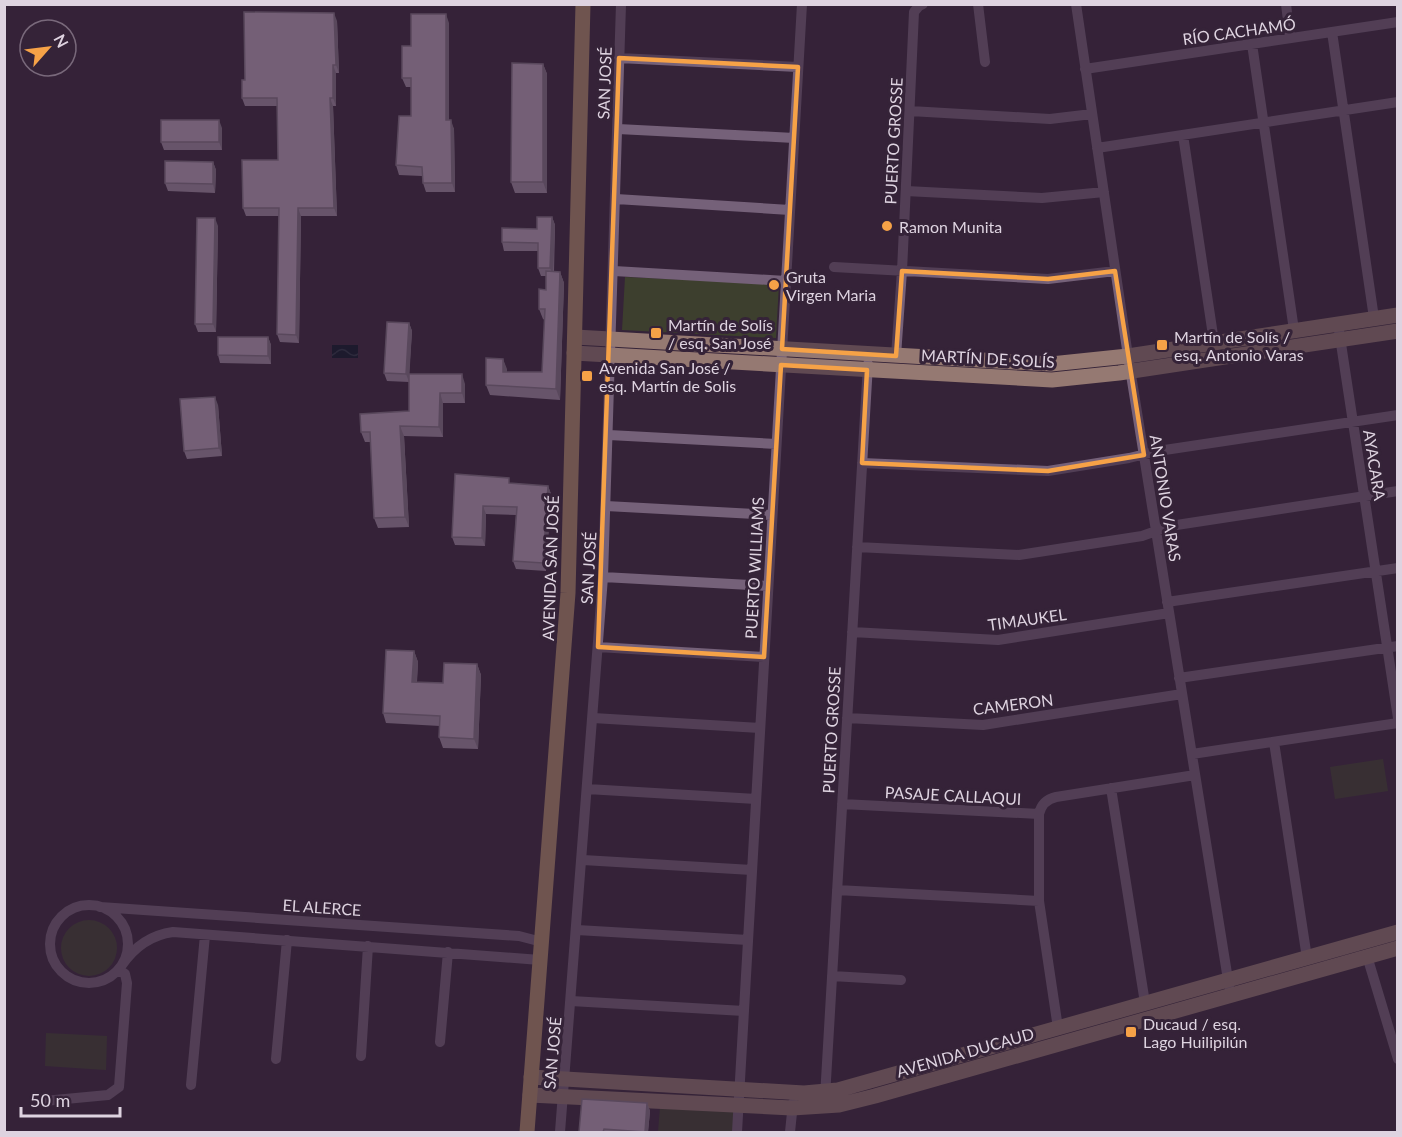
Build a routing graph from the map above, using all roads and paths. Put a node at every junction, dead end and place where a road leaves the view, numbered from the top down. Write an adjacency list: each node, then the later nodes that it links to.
1 (583, 4): 41 (main road, AVENIDA SAN JOSÉ)
2 (621, 4): 12 (street, SAN JOSÉ)
3 (802, 4): 14 (street, PUERTO WILLIAMS)
4 (923, 4): 18 (street, PUERTO GROSSE)
5 (978, 4): 13 (street)
6 (1076, 4): 15 (street, ANTONIO VARAS)
7 (1286, 4): 10 (street)
8 (1398, 22): 9 (street, RÍO CACHAMÓ)
9 (1332, 32): 10 (street, RÍO CACHAMÓ); 17 (street)
10 (1290, 38): 11 (street, RÍO CACHAMÓ)
11 (1252, 44): 15 (street, RÍO CACHAMÓ); 20 (street)
12 (620, 58): 14 (street); 21 (street, SAN JOSÉ)
13 (985, 62)
14 (798, 67): 23 (street, PUERTO WILLIAMS)
15 (1085, 69): 19 (street, ANTONIO VARAS)
16 (1398, 102): 17 (street)
17 (1344, 110): 20 (street); 35 (street)
18 (910, 111): 19 (street); 25 (street, PUERTO GROSSE)
19 (1092, 114): 24 (street, ANTONIO VARAS)
20 (1264, 122): 22 (street); 37 (street)
21 (618, 129): 23 (street); 27 (street, SAN JOSÉ)
22 (1183, 135): 24 (street); 40 (street)
23 (794, 138): 28 (street, PUERTO WILLIAMS)
24 (1097, 148): 26 (street, ANTONIO VARAS)
25 (906, 191): 26 (street); 31 (street, PUERTO GROSSE)
26 (1104, 192): 32 (street, ANTONIO VARAS)
27 (616, 199): 28 (street); 30 (street, SAN JOSÉ)
28 (790, 210): 33 (street, PUERTO WILLIAMS)
29 (834, 267): 31 (street)
30 (614, 271): 33 (street); 42 (street, SAN JOSÉ)
31 (902, 271): 32 (street); 44 (street, PUERTO GROSSE)
32 (1115, 271): 46 (street, ANTONIO VARAS)
33 (786, 281): 45 (street, PUERTO WILLIAMS)
34 (1398, 315): 35 (street, MARTÍN DE SOLÍS)
35 (1374, 318): 36 (street, MARTÍN DE SOLÍS)
36 (1338, 324): 37 (street, MARTÍN DE SOLÍS); 39 (street, AYACARA)
37 (1294, 330): 40 (street, MARTÍN DE SOLÍS)
38 (1398, 331): 39 (street, MARTÍN DE SOLÍS)
39 (1341, 339): 46 (street, MARTÍN DE SOLÍS); 49 (street, AYACARA)
40 (1214, 342): 46 (street, MARTÍN DE SOLÍS)
41 (575, 345): 42 (street, MARTÍN DE SOLÍS); 94 (main road, AVENIDA SAN JOSÉ)
42 (612, 347): 45 (street, MARTÍN DE SOLÍS); 50 (street, SAN JOSÉ)
43 (868, 354): 44 (street, MARTÍN DE SOLÍS); 45 (street, MARTÍN DE SOLÍS); 47 (street, PUERTO GROSSE)
44 (896, 356): 46 (street, MARTÍN DE SOLÍS)
45 (781, 357): 47 (street, MARTÍN DE SOLÍS); 51 (street, PUERTO WILLIAMS)
46 (1129, 364): 47 (street, MARTÍN DE SOLÍS); 52 (street, ANTONIO VARAS)
47 (867, 370): 53 (street, PUERTO GROSSE)
48 (1398, 415): 49 (street)
49 (1353, 422): 52 (street); 55 (street, AYACARA)
50 (609, 435): 51 (street); 56 (street, SAN JOSÉ)
51 (776, 444): 57 (street, PUERTO WILLIAMS)
52 (1144, 455): 53 (street); 58 (street, ANTONIO VARAS)
53 (862, 463): 59 (street, PUERTO GROSSE)
54 (1398, 491): 55 (street)
55 (1364, 496): 58 (street); 61 (street, AYACARA)
56 (606, 506): 57 (street); 62 (street, SAN JOSÉ)
57 (772, 515): 63 (street, PUERTO WILLIAMS)
58 (1156, 531): 59 (street); 64 (street, ANTONIO VARAS)
59 (857, 547): 65 (street, PUERTO GROSSE)
60 (1398, 568): 61 (street, TIMAUKEL)
61 (1375, 571): 64 (street, TIMAUKEL); 67 (street, AYACARA)
62 (603, 577): 63 (street); 66 (street, SAN JOSÉ)
63 (768, 586): 68 (street, PUERTO WILLIAMS)
64 (1168, 608): 65 (street, TIMAUKEL); 69 (street, ANTONIO VARAS)
65 (852, 632): 72 (street, PUERTO GROSSE)
66 (598, 647): 68 (street); 71 (street, SAN JOSÉ)
67 (1392, 647): 69 (street); 73 (street, AYACARA)
68 (764, 657): 75 (street, PUERTO WILLIAMS)
69 (1179, 678): 70 (street, ANTONIO VARAS)
70 (1182, 694): 72 (street, CAMERON); 77 (street, ANTONIO VARAS)
71 (593, 718): 75 (street); 80 (street, SAN JOSÉ)
72 (847, 718): 82 (street, PUERTO GROSSE)
73 (1398, 718)
74 (1398, 723): 76 (street)
75 (760, 728): 81 (street, PUERTO WILLIAMS)
76 (1274, 741): 77 (street); 99 (street)
77 (1191, 754): 78 (street, ANTONIO VARAS)
78 (1195, 775): 79 (street, PASAJE CALLAQUI); 104 (street, ANTONIO VARAS)
79 (1111, 788): 83 (street, PASAJE CALLAQUI); 106 (street)
80 (587, 789): 81 (street); 84 (street, SAN JOSÉ)
81 (756, 798): 85 (street, PUERTO WILLIAMS)
82 (842, 804): 83 (street, PASAJE CALLAQUI); 86 (street, PUERTO GROSSE)
83 (1039, 814): 87 (street)
84 (583, 860): 85 (street); 89 (street, SAN JOSÉ)
85 (752, 870): 93 (street, PUERTO WILLIAMS)
86 (837, 890): 87 (street); 102 (street, PUERTO GROSSE)
87 (1039, 901): 108 (street)
88 (100, 907): 94 (street, EL ALERCE); 101 (street); 101 (street, EL ALERCE)
89 (577, 930): 93 (street); 105 (street, SAN JOSÉ)
90 (1398, 932): 99 (street, AVENIDA DUCAUD)
91 (204, 935): 92 (street, EL ALERCE); 101 (street, EL ALERCE); 115 (street)
92 (287, 940): 95 (street, EL ALERCE); 111 (street)
93 (748, 940): 107 (street, PUERTO WILLIAMS)
94 (542, 942): 100 (main road, AVENIDA SAN JOSÉ)
95 (369, 946): 97 (street, EL ALERCE); 110 (street)
96 (1398, 948): 98 (street, AVENIDA DUCAUD)
97 (448, 952): 100 (street, EL ALERCE); 109 (street)
98 (1367, 956): 104 (street, AVENIDA DUCAUD); 112 (street)
99 (1307, 957): 104 (street, AVENIDA DUCAUD)
100 (540, 960): 113 (main road, AVENIDA SAN JOSÉ)
101 (121, 967): 121 (street)
102 (832, 976): 103 (street); 119 (street, PUERTO GROSSE)
103 (901, 980)
104 (1229, 987): 106 (street, AVENIDA DUCAUD); 119 (street, AVENIDA DUCAUD)
105 (571, 1001): 107 (street); 114 (street, SAN JOSÉ)
106 (1145, 1003): 108 (street, AVENIDA DUCAUD)
107 (744, 1011): 116 (street, PUERTO WILLIAMS)
108 (1058, 1028): 119 (street, AVENIDA DUCAUD)
109 (440, 1042)
110 (361, 1056)
111 (276, 1059)
112 (1398, 1059)
113 (531, 1077): 114 (street, AVENIDA DUCAUD); 117 (main road, AVENIDA SAN JOSÉ)
114 (565, 1078): 116 (street, AVENIDA DUCAUD); 118 (street, SAN JOSÉ)
115 (191, 1085)
116 (740, 1089): 120 (street, AVENIDA DUCAUD); 122 (street, PUERTO WILLIAMS)
117 (530, 1095): 118 (street, AVENIDA DUCAUD); 123 (main road, AVENIDA SAN JOSÉ)
118 (564, 1095): 122 (street, AVENIDA DUCAUD); 124 (street, SAN JOSÉ)
119 (825, 1099): 120 (street, AVENIDA DUCAUD)
120 (793, 1100): 122 (street, AVENIDA DUCAUD); 126 (street)
121 (44, 1101)
122 (739, 1105): 125 (street, PUERTO WILLIAMS)
123 (527, 1132)
124 (560, 1132)
125 (737, 1132)
126 (790, 1132)

